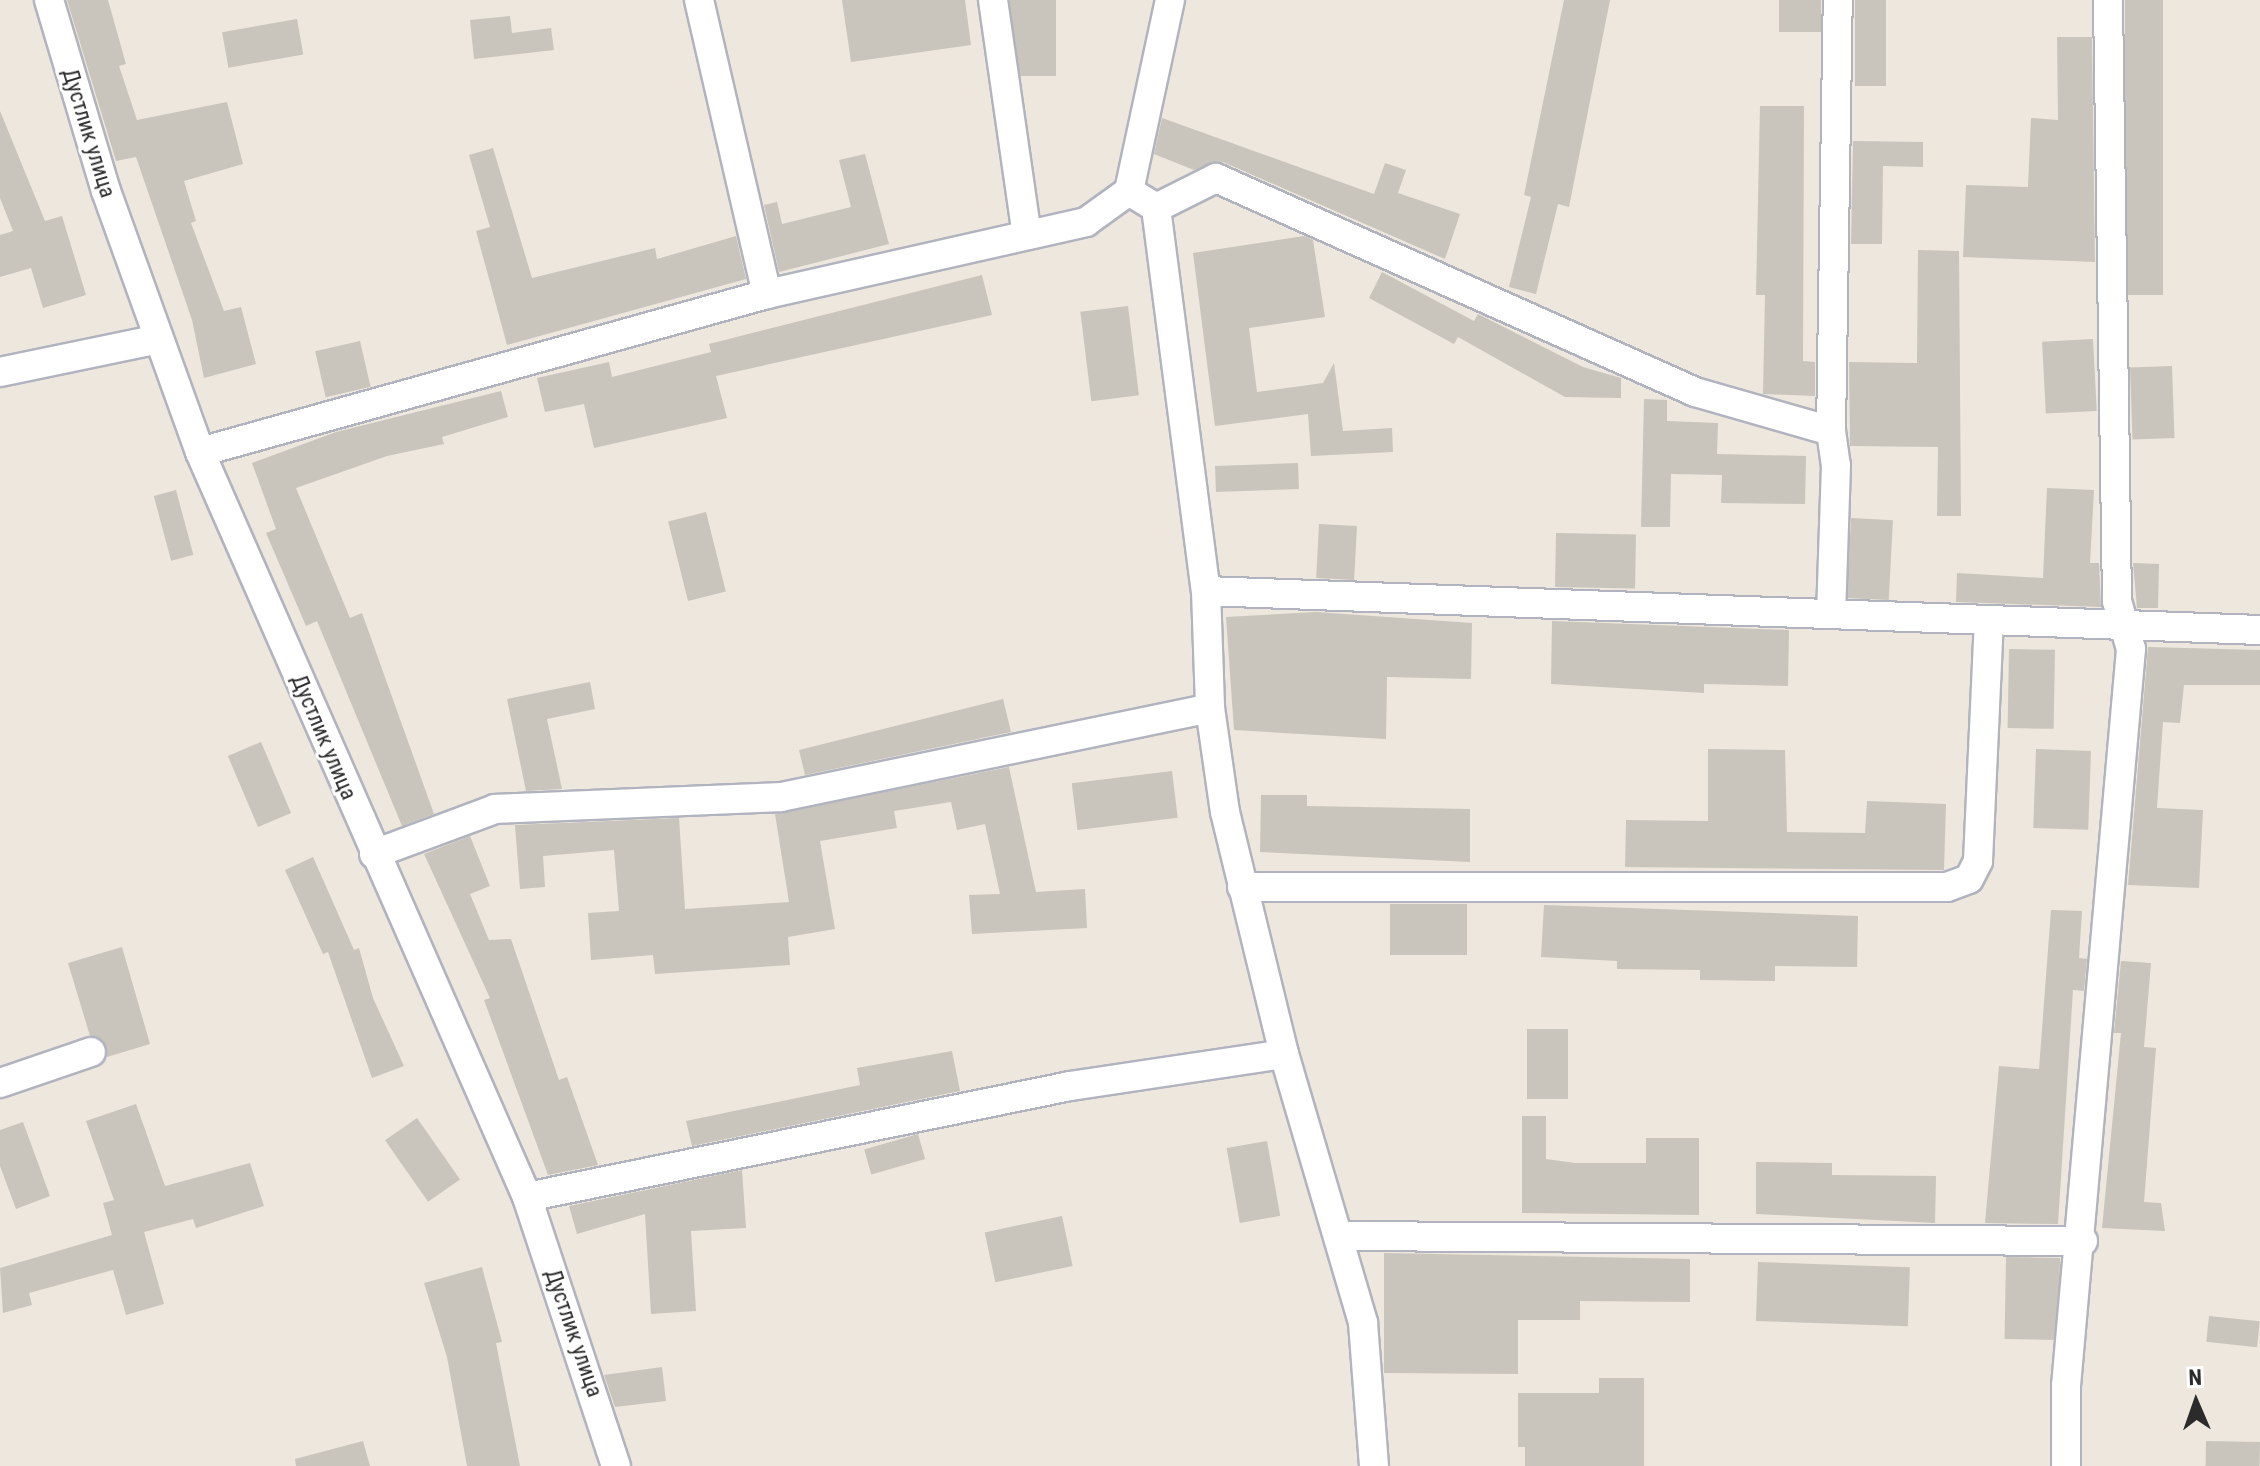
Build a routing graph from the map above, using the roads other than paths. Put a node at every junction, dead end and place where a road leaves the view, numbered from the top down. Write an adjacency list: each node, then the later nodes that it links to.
1 (49, 0): 11 (street, Дустлик улица)
2 (699, 0): 10 (street)
3 (993, 0): 9 (street)
4 (1170, 0): 7 (street)
5 (1838, 0): 13 (street)
6 (2108, 0): 18 (street)
7 (1129, 191): 8 (street); 9 (street)
8 (1156, 208): 13 (street); 15 (street)
9 (1027, 235): 10 (street)
10 (767, 294): 14 (street)
11 (159, 339): 12 (street); 14 (street, Дустлик улица)
12 (0, 372)
13 (1831, 431): 16 (street)
14 (200, 452): 21 (street, Дустлик улица)
15 (1206, 591): 16 (street); 20 (street)
16 (1831, 613): 17 (street)
17 (1989, 621): 18 (street); 22 (street)
18 (2126, 628): 19 (street); 28 (street)
19 (2260, 630)
20 (1210, 708): 21 (street); 22 (street)
21 (374, 854): 26 (street, Дустлик улица)
22 (1242, 887): 24 (street)
23 (91, 1052): 25 (street)
24 (1284, 1054): 26 (street); 27 (street)
25 (0, 1083)
26 (527, 1197): 29 (street, Дустлик улица)
27 (1342, 1236): 28 (street); 30 (street)
28 (2083, 1241): 31 (street)
29 (616, 1466)
30 (1374, 1466)
31 (2066, 1466)

